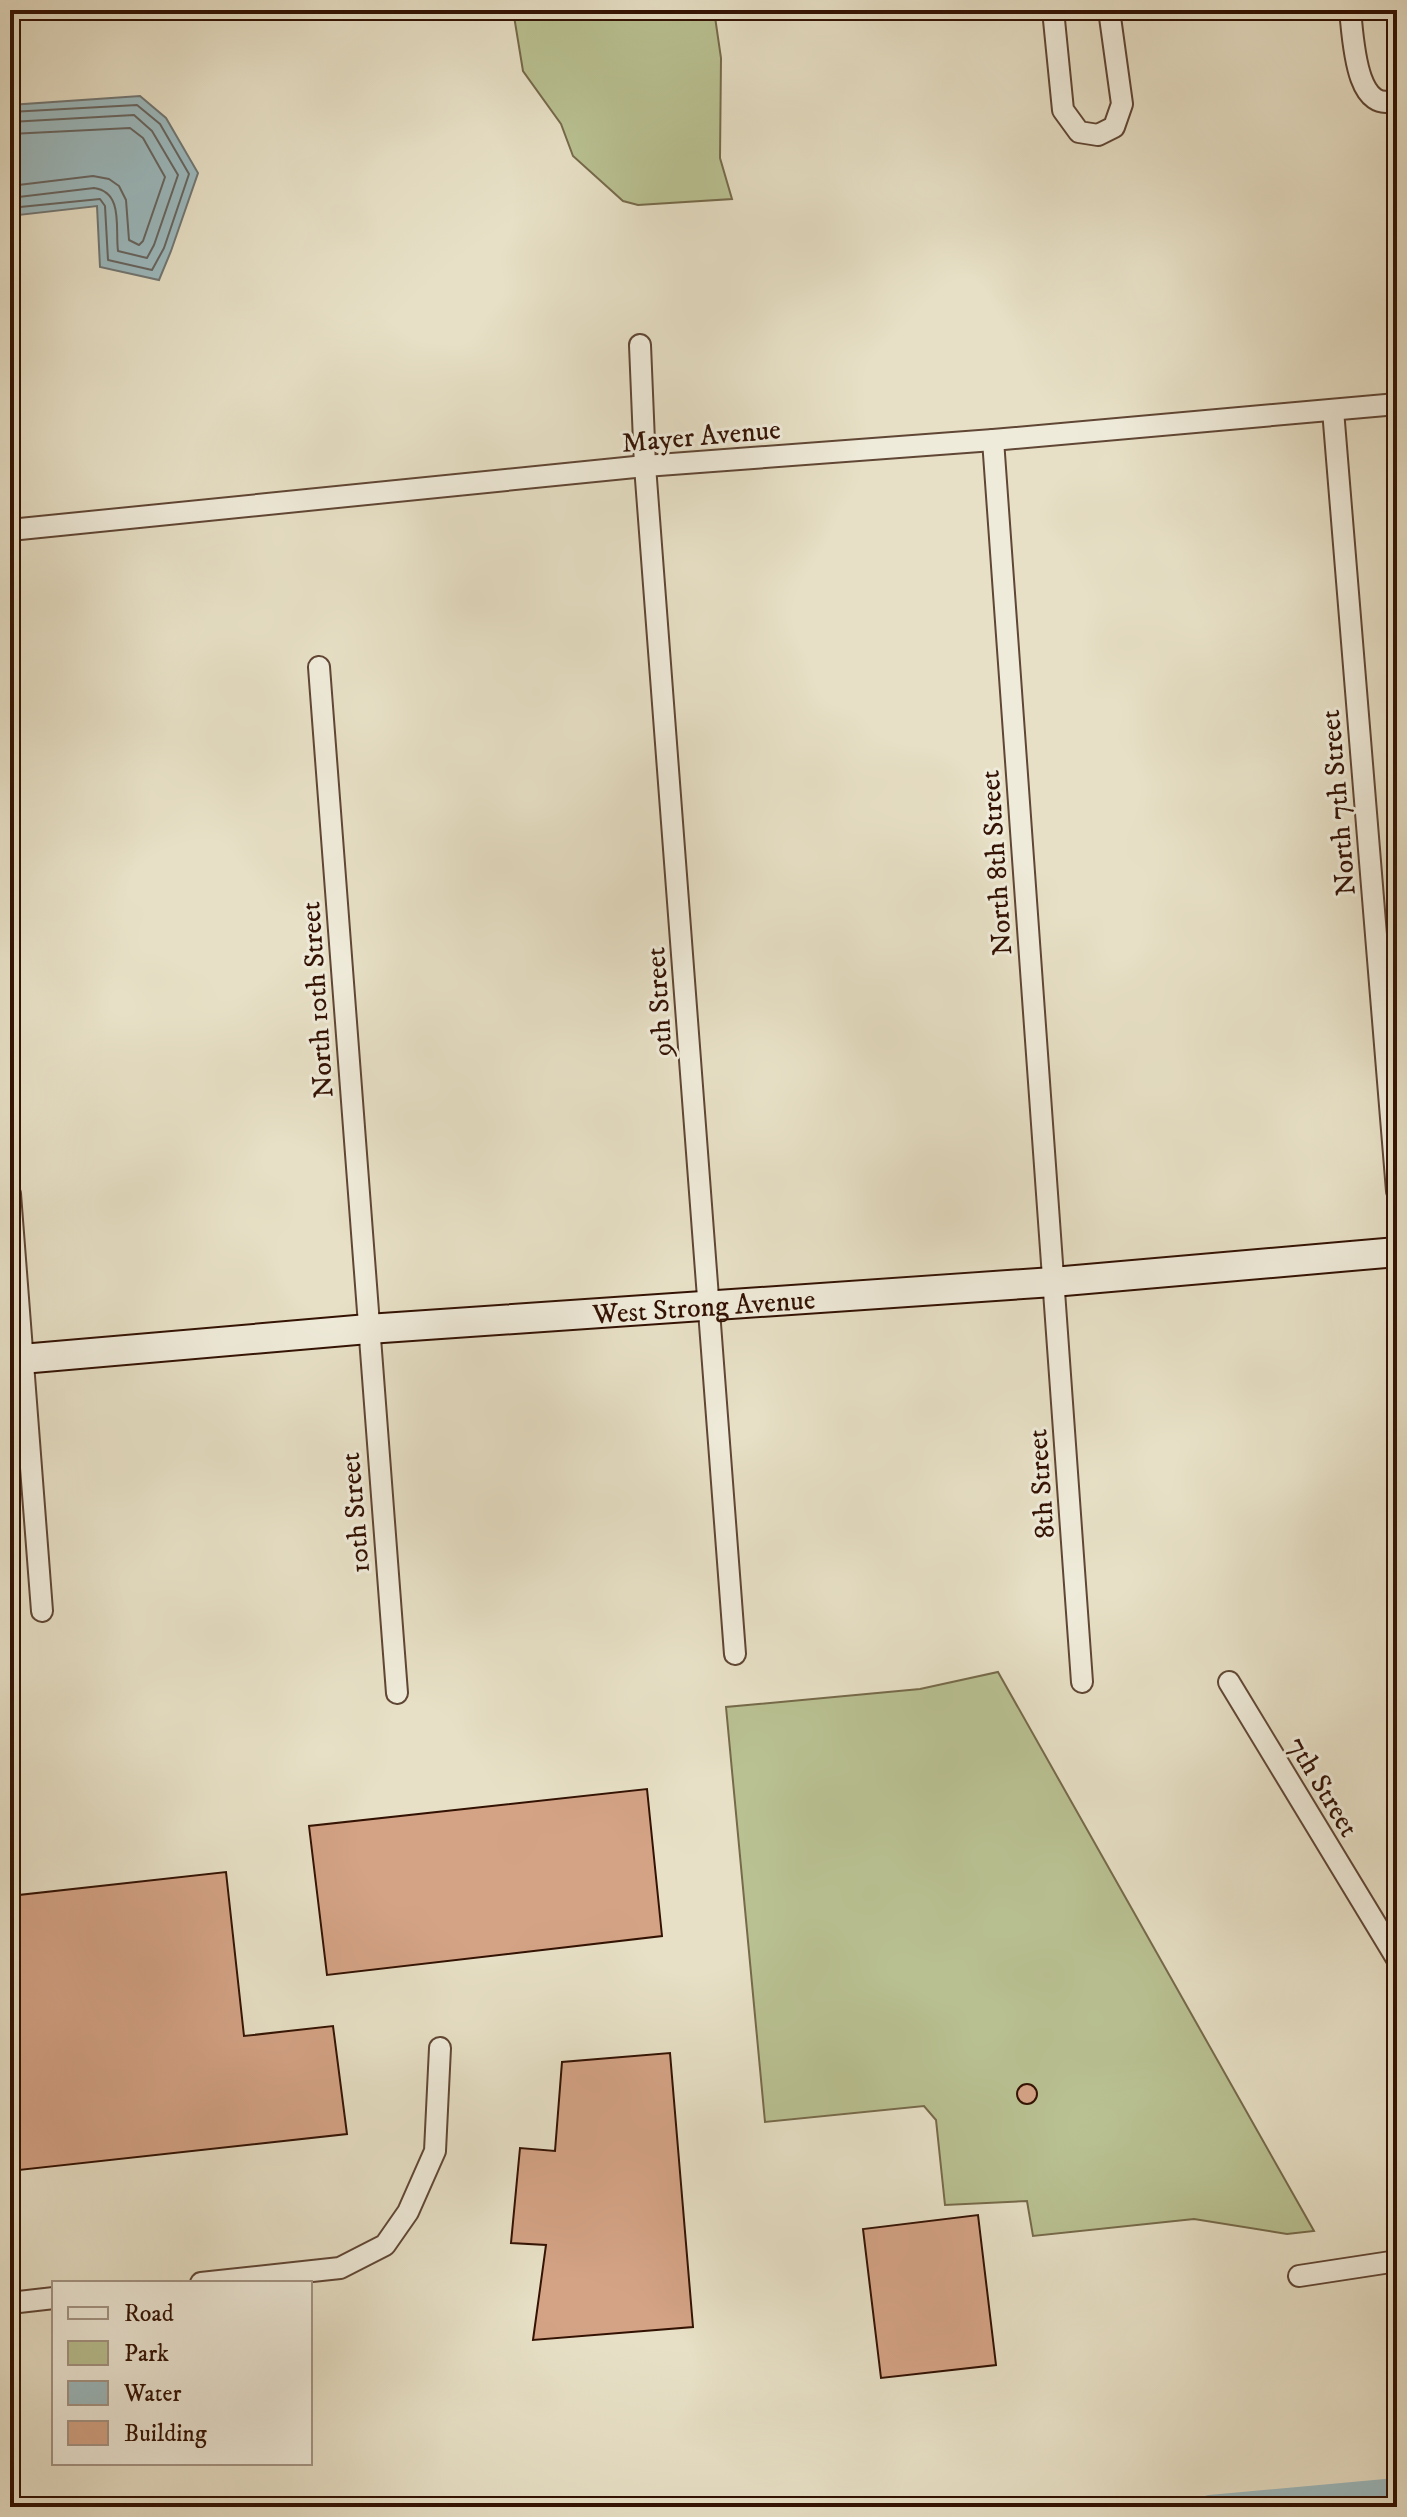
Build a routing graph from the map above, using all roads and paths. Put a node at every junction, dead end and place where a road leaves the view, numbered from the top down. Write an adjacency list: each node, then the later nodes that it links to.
1 (1054, 10): 2 (street)
2 (1109, 10)
3 (1350, 10): 4 (street)
4 (1397, 99)
5 (640, 345): 9 (street, 9th Street)
6 (1397, 404): 7 (street, Mayer Avenue)
7 (1333, 410): 8 (street, Mayer Avenue); 12 (street, North 7th Street)
8 (993, 440): 9 (street, Mayer Avenue); 15 (street, North 8th Street)
9 (645, 466): 10 (street, Mayer Avenue); 16 (street, 9th Street)
10 (10, 530)
11 (319, 667): 17 (street, North 10th Street)
12 (1397, 1191)
13 (10, 1194): 18 (street)
14 (1397, 1252): 15 (street, West Strong Avenue)
15 (1053, 1282): 16 (street, West Strong Avenue); 21 (street, 8th Street)
16 (709, 1305): 17 (street, West Strong Avenue); 20 (street, 9th Street)
17 (368, 1329): 18 (street, West Strong Avenue); 23 (street, 10th Street)
18 (16, 1359): 19 (street)
19 (42, 1611)
20 (735, 1654)
21 (1082, 1682)
22 (1229, 1682): 24 (street, 7th Street)
23 (397, 1693)
24 (1397, 1959)
25 (440, 2048): 28 (street)
26 (1397, 2261): 27 (street)
27 (1299, 2276)
28 (220, 2281)
29 (52, 2298): 30 (street)
30 (10, 2303)

